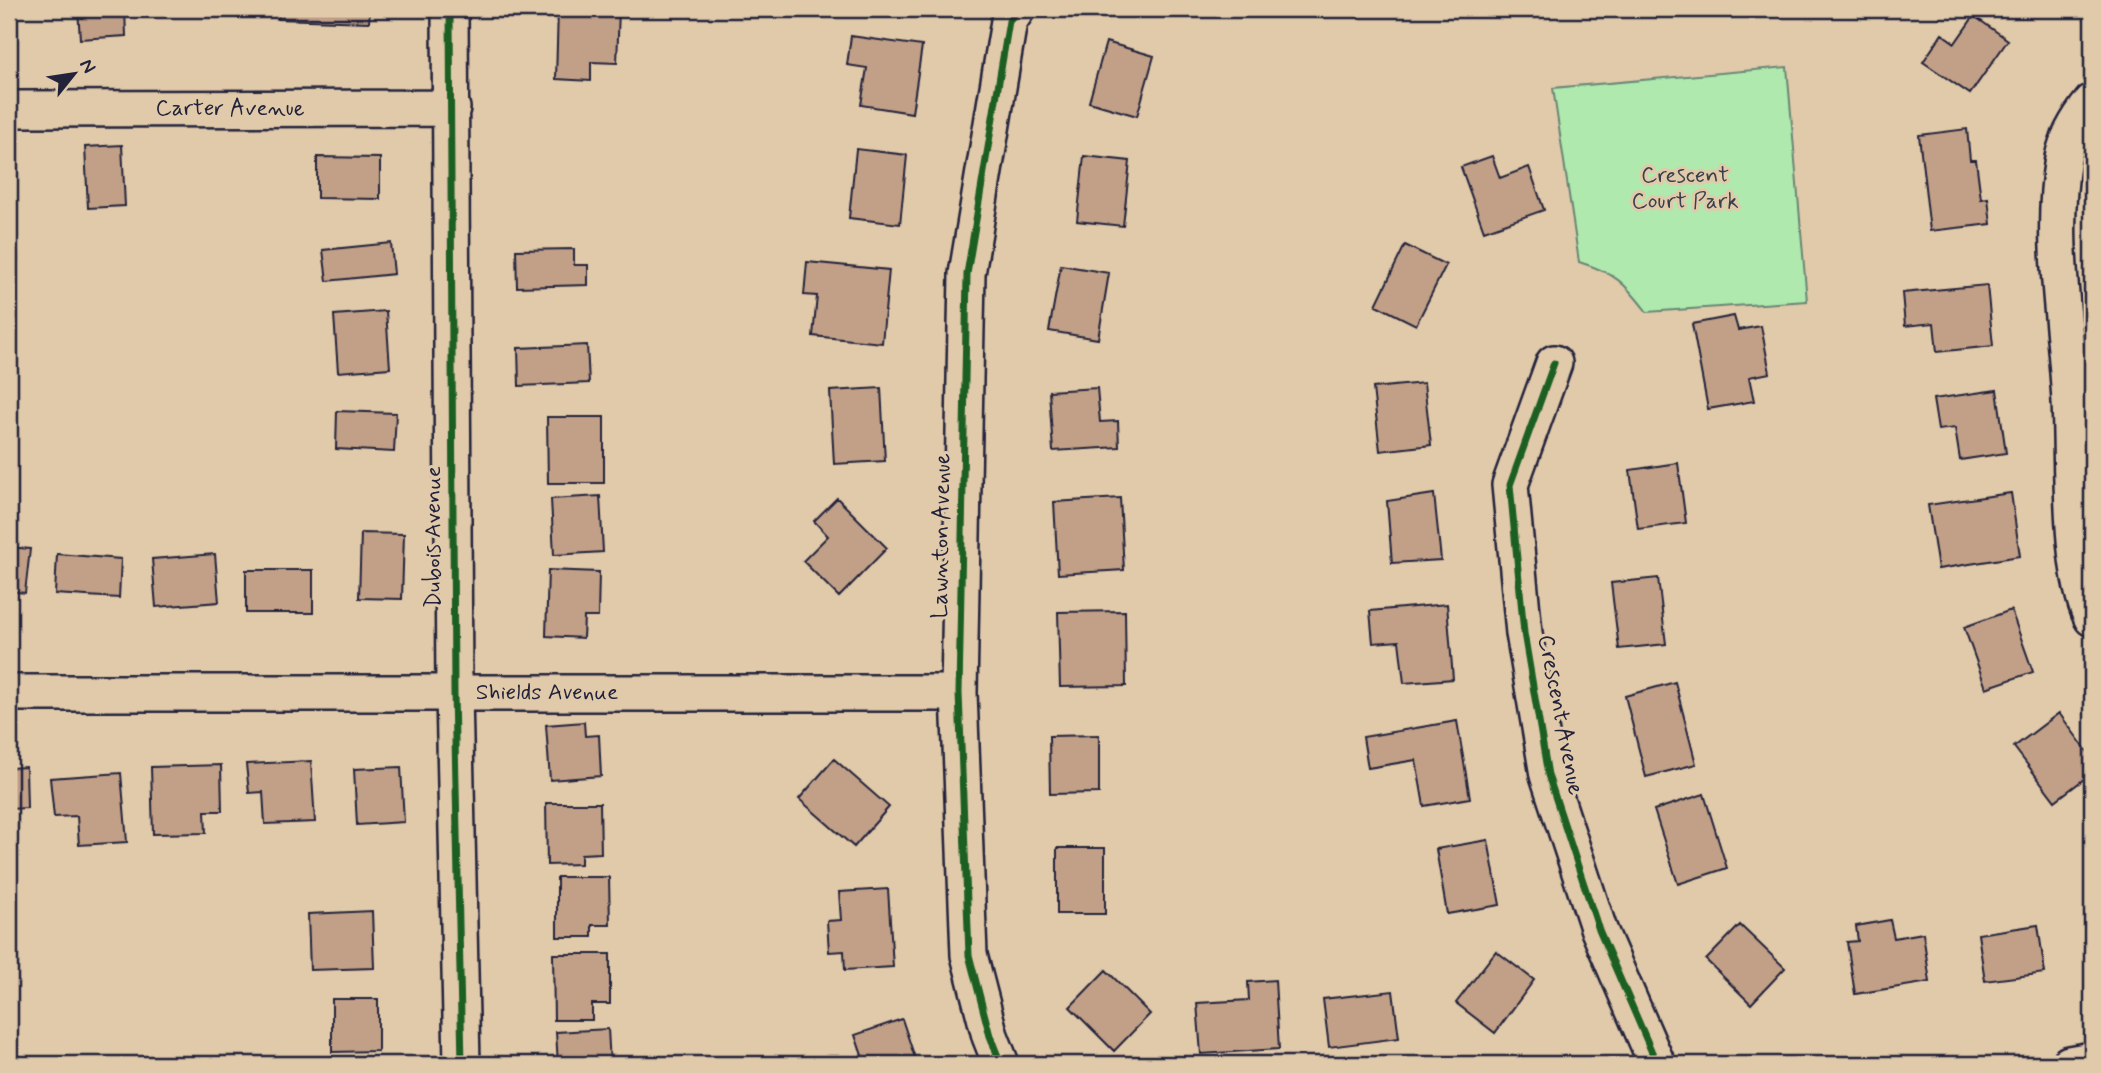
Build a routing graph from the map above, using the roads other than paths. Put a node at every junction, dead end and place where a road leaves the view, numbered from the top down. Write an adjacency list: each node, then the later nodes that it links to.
1 (450, 9): 4 (street, Dubois Avenue)
2 (1017, 9): 8 (street, Lawnton Avenue)
3 (2092, 102): 7 (street)
4 (452, 108): 5 (street, Carter Avenue); 10 (street, Dubois Avenue)
5 (9, 109)
6 (1554, 363): 14 (street, Crescent Avenue)
7 (2092, 618)
8 (959, 692): 10 (street, Shields Avenue); 13 (street, Lawnton Avenue)
9 (9, 693): 10 (street, Shields Avenue)
10 (454, 693): 12 (street, Dubois Avenue)
11 (2092, 1060): 15 (street)
12 (462, 1064)
13 (1001, 1064)
14 (1657, 1064)
15 (2069, 1064)

